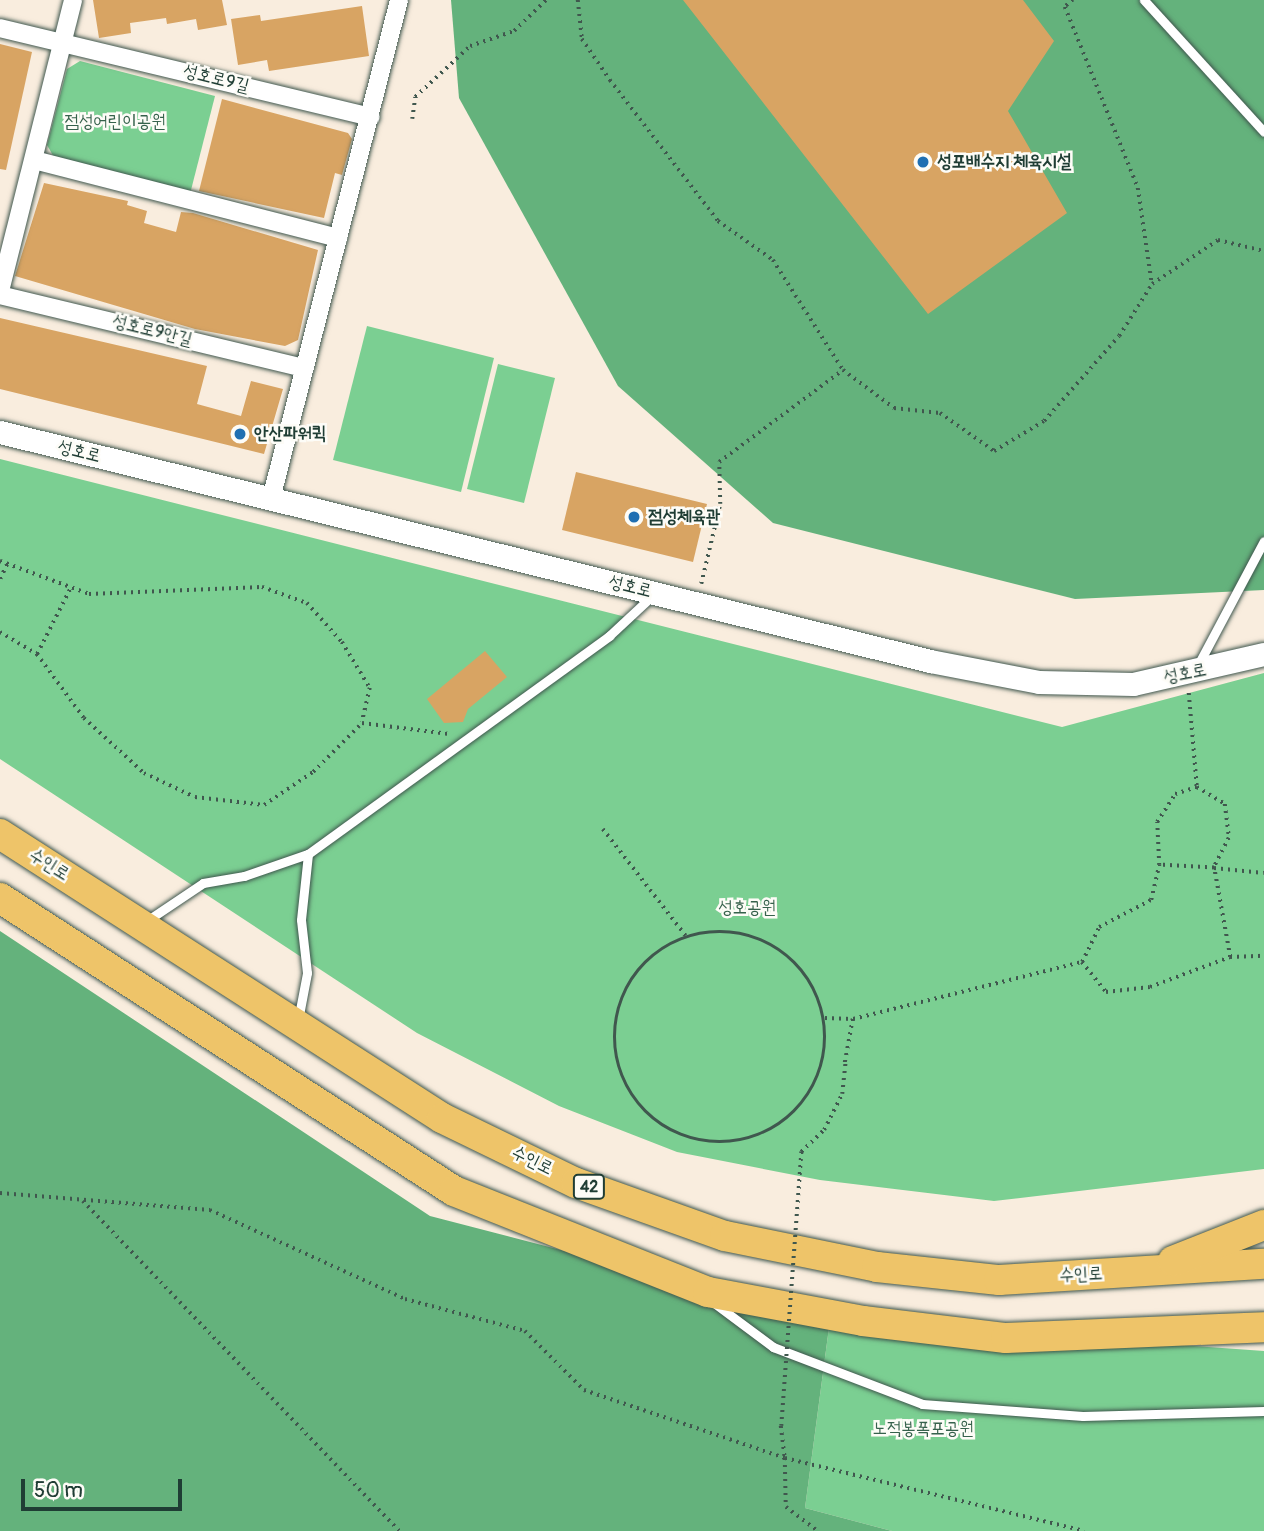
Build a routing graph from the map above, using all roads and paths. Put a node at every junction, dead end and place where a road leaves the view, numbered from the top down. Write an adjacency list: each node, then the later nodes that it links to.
1 (73, 0): 8 (street, 성호로9안길)
2 (399, 0): 9 (street)
3 (546, 0): 10 (path)
4 (578, 0): 18 (path)
5 (1073, 0): 15 (path)
6 (1144, 0): 11 (lane)
7 (0, 27): 8 (street, 성호로9길)
8 (62, 42): 9 (street, 성호로9길); 12 (street, 성호로9안길)
9 (370, 117): 13 (street)
10 (412, 119)
11 (1264, 132)
12 (34, 160): 13 (street); 16 (street, 성호로9안길)
13 (338, 238): 17 (street)
14 (1264, 251): 15 (path)
15 (1152, 284): 18 (path)
16 (0, 293): 17 (street, 성호로9안길)
17 (304, 368): 20 (street)
18 (843, 370): 27 (path)
19 (0, 432): 20 (street, 성호로)
20 (271, 499): 26 (street, 성호로)
21 (1264, 541): 31 (lane)
22 (0, 561): 23 (path)
23 (8, 564): 24 (path); 25 (path)
24 (0, 579)
25 (71, 587): 29 (path); 32 (path)
26 (655, 593): 27 (street, 성호로); 33 (lane)
27 (697, 603): 31 (street, 성호로)
28 (0, 632): 29 (path)
29 (37, 654): 32 (path)
30 (1264, 654): 31 (street, 성호로)
31 (1191, 673): 34 (path)
32 (362, 723): 33 (path)
33 (469, 737): 37 (lane)
34 (1197, 787): 38 (path); 39 (path)
35 (603, 829): 43 (path)
36 (0, 834): 42 (highway, 수인로 / 42)
37 (308, 854): 42 (lane); 49 (lane)
38 (1158, 865): 39 (path); 46 (path)
39 (1214, 868): 40 (path); 45 (path)
40 (1264, 873)
41 (0, 898): 55 (highway)
42 (142, 924): 49 (highway, 수인로 / 42)
43 (686, 936): 47 (path); 47 (path)
44 (1264, 956): 45 (path)
45 (1230, 957): 46 (path)
46 (1082, 962): 48 (path)
47 (825, 1018): 48 (path)
48 (853, 1019): 58 (path, bridge)
49 (298, 1025): 54 (highway, 수인로 / 42)
50 (0, 1193): 51 (path)
51 (82, 1200): 58 (path); 59 (path)
52 (1264, 1225): 54 (highway)
53 (1264, 1264): 54 (highway, 수인로 / 42)
54 (1146, 1272)
55 (690, 1285): 56 (highway); 57 (lane)
56 (1264, 1326)
57 (1264, 1410)
58 (785, 1458): 60 (path); 61 (path)
59 (399, 1531)
60 (818, 1531)
61 (1084, 1531)

